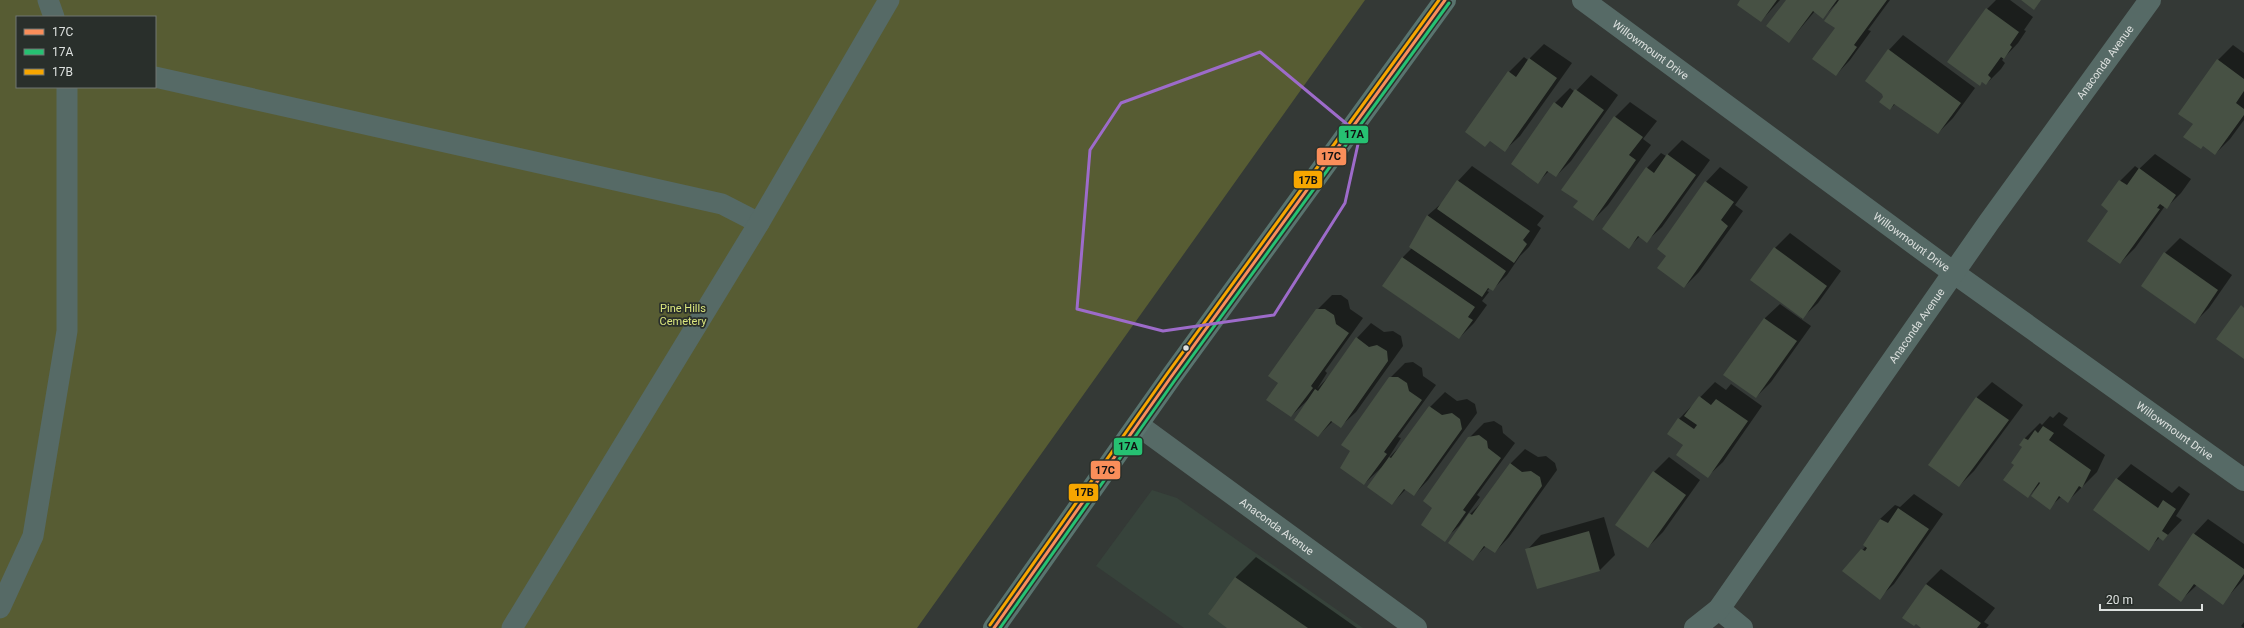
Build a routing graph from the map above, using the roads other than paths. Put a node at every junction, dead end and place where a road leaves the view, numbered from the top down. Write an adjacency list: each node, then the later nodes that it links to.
1 (48, 0): 6 (lane)
2 (889, 0): 9 (lane)
3 (1445, 0): 11 (main road)
4 (1583, 0): 10 (street, Willowmount Drive)
5 (2150, 0): 10 (street, Anaconda Avenue)
6 (54, 16)
7 (156, 77): 9 (lane)
8 (67, 88): 13 (lane)
9 (759, 223): 15 (lane)
10 (1954, 273): 12 (street, Willowmount Drive); 14 (street, Anaconda Avenue)
11 (1138, 425): 16 (main road); 17 (street, Anaconda Avenue)
12 (2244, 480)
13 (0, 608)
14 (1719, 609): 18 (street, Anaconda Avenue); 19 (street)
15 (512, 628)
16 (994, 628)
17 (1416, 628)
18 (1695, 628)
19 (1742, 628)

